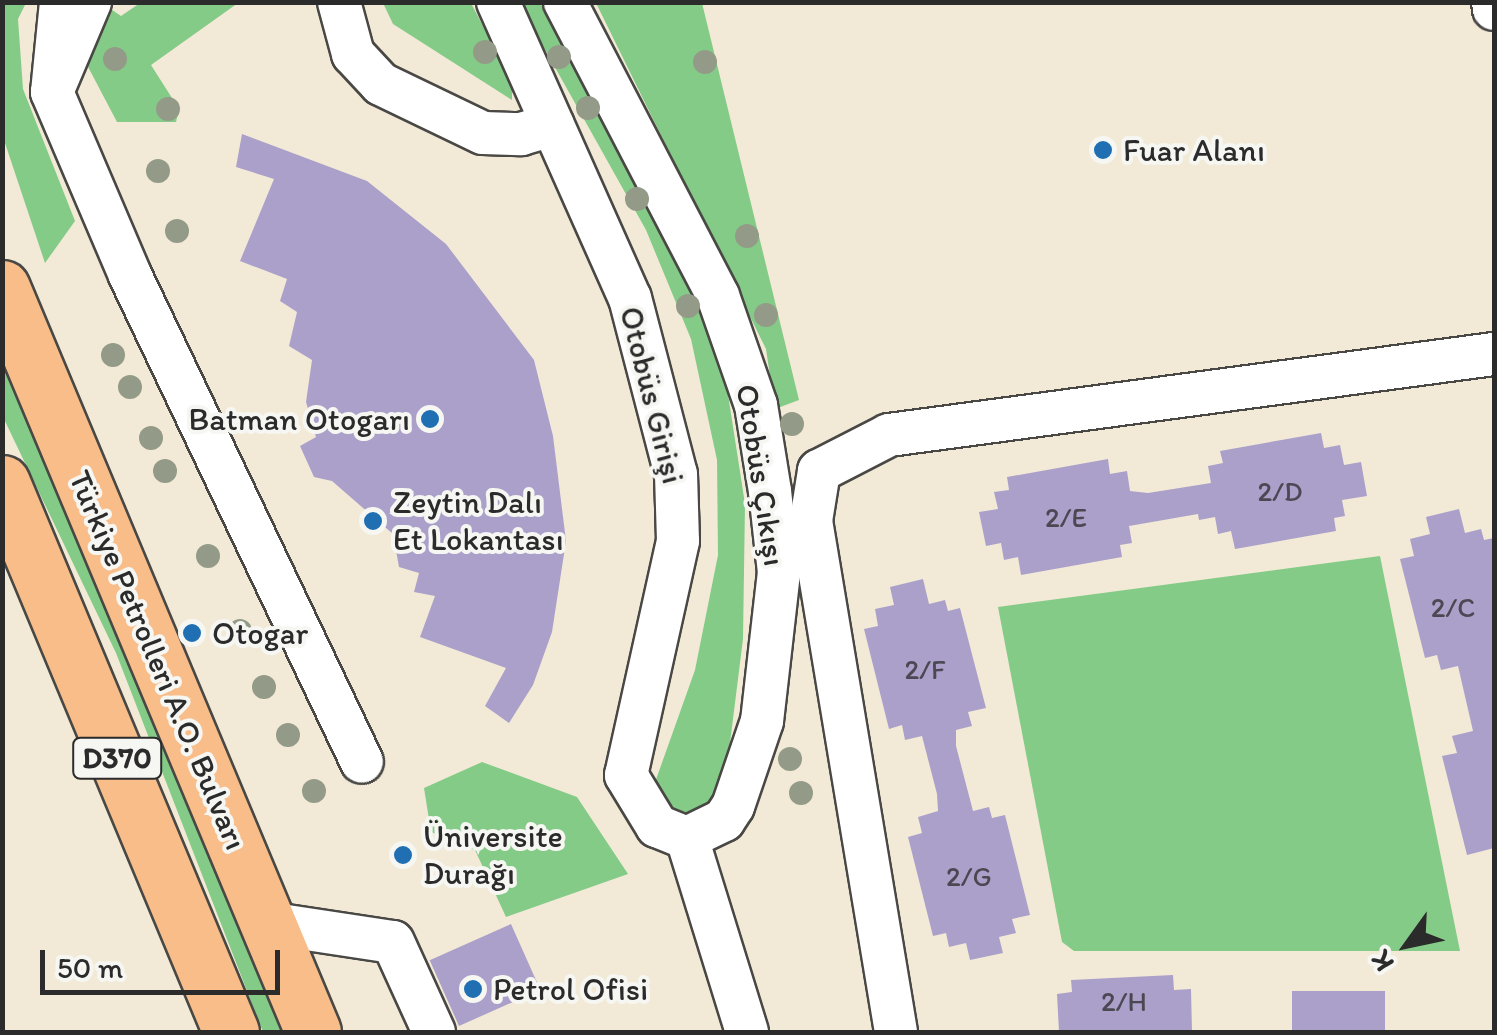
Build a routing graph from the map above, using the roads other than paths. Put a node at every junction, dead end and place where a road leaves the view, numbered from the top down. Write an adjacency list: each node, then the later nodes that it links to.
1 (61, 2): 6 (street)
2 (90, 2): 6 (street)
3 (340, 2): 7 (street)
4 (498, 2): 7 (street, Otobüs Girişi)
5 (565, 2): 12 (street, Otobüs Çıkışı)
6 (52, 92): 11 (street)
7 (553, 125): 12 (street, Otobüs Girişi)
8 (2, 288): 13 (highway, Türkiye Petrolleri A.O. Bulvarı / D370)
9 (1494, 354): 18 (street)
10 (2, 483): 14 (highway, D370)
11 (362, 762)
12 (688, 838): 17 (street)
13 (268, 923): 15 (highway, Türkiye Petrolleri A.O. Bulvarı / D370); 16 (street)
14 (231, 1032)
15 (314, 1032)
16 (434, 1032)
17 (748, 1032)
18 (896, 1032)

